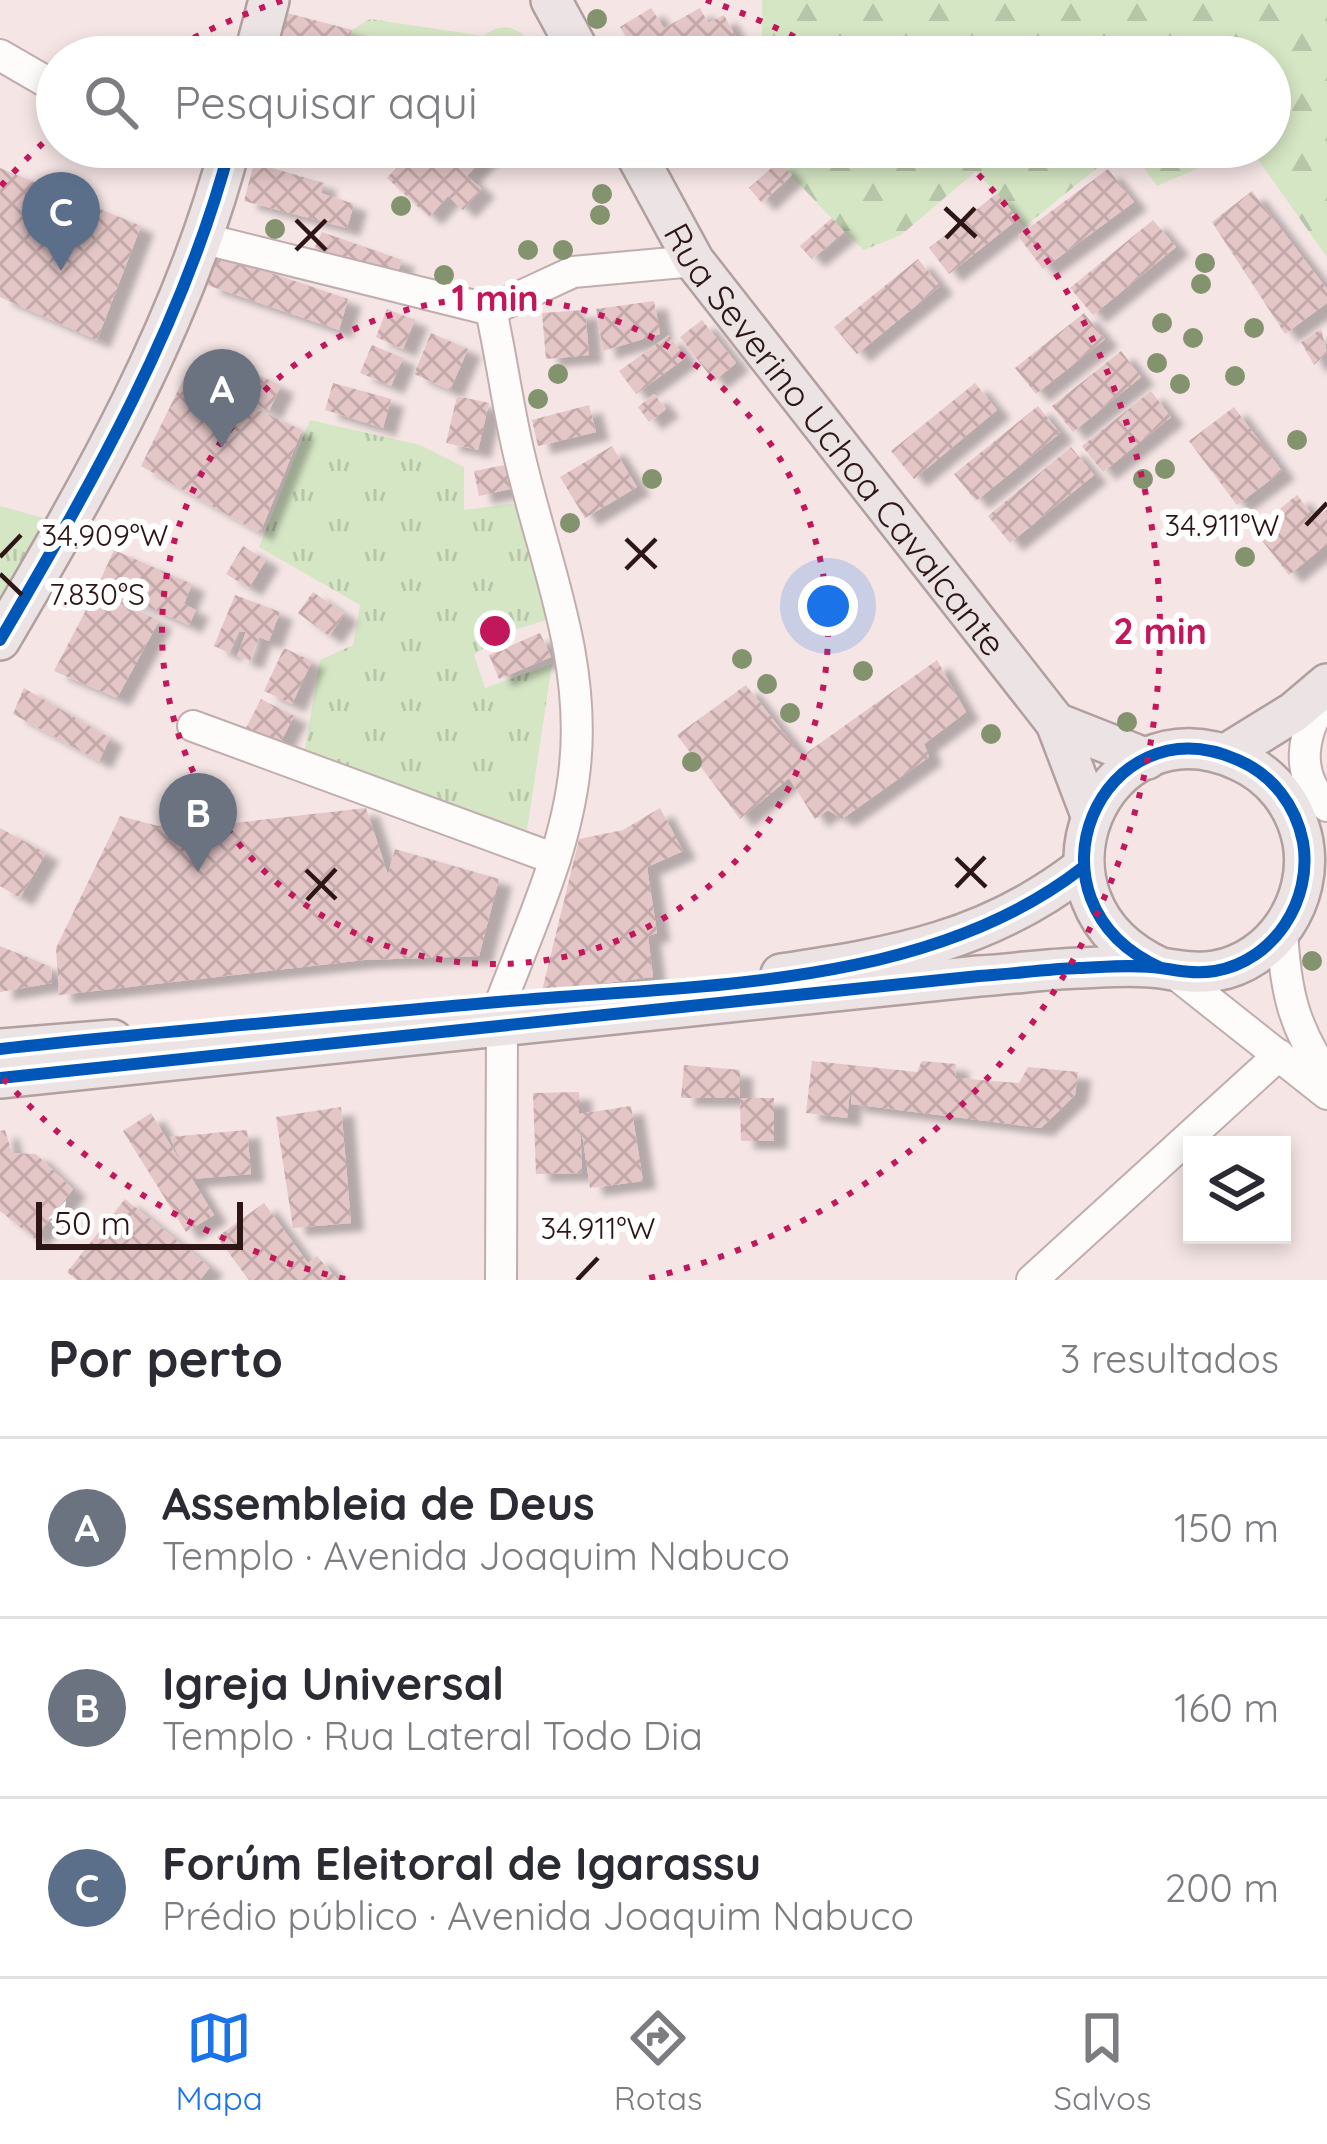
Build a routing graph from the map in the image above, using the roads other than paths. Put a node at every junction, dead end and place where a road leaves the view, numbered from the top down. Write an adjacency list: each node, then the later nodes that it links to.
1 (269, 0): 3 (main road)
2 (551, 0): 4 (main road)
3 (260, 36)
4 (571, 36)
5 (0, 55): 6 (street)
6 (36, 76)
7 (219, 168): 9 (main road)
8 (644, 168): 10 (main road, Rua Severino Uchoa Cavalcante)
9 (206, 239): 11 (street); 12 (main road)
10 (694, 260): 11 (street); 15 (main road, Rua Severino Uchoa Cavalcante)
11 (491, 310): 21 (street)
12 (0, 640)
13 (1327, 684): 17 (main road)
14 (1327, 696): 19 (street)
15 (1056, 723): 18 (main road); 20 (main road)
16 (193, 726): 21 (street)
17 (1226, 754): 18 (main road); 23 (main road)
18 (1147, 759): 20 (main road)
19 (1327, 806)
20 (1091, 815): 22 (main road)
21 (555, 859): 25 (street)
22 (1082, 868): 24 (main road); 25 (main road)
23 (1302, 908): 24 (main road); 28 (street)
24 (1167, 970): 25 (main road); 27 (street)
25 (501, 1015): 26 (main road); 29 (main road); 31 (street)
26 (0, 1049)
27 (1279, 1055): 30 (street); 32 (street)
28 (1327, 1075)
29 (0, 1078)
30 (1327, 1094)
31 (501, 1280)
32 (1032, 1280)

